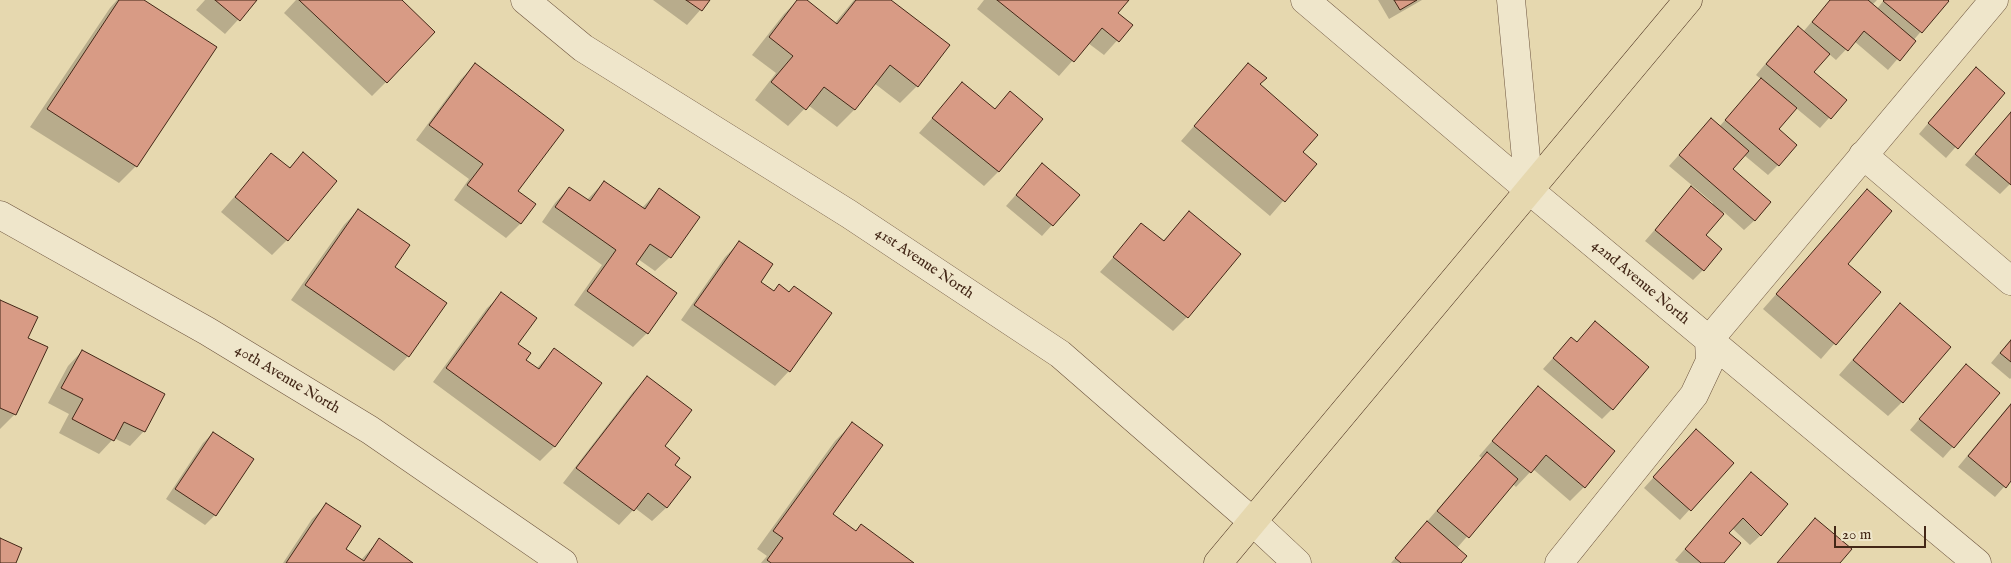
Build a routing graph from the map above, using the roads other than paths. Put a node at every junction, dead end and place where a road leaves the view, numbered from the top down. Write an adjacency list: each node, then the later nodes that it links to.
1 (525, 0): 11 (street, 41st Avenue North)
2 (1305, 0): 7 (street, 42nd Avenue North)
3 (1511, 0): 7 (street)
4 (1688, 0): 7 (main road)
5 (1994, 0): 6 (street)
6 (1863, 155): 9 (street); 10 (street)
7 (1529, 190): 10 (street, 42nd Avenue North); 11 (main road)
8 (0, 216): 12 (street, 40th Avenue North)
9 (2011, 281)
10 (1708, 340): 15 (street); 16 (street, 42nd Avenue North)
11 (1252, 521): 13 (main road); 14 (street, 41st Avenue North)
12 (563, 563)
13 (1218, 563)
14 (1297, 563)
15 (1559, 563)
16 (1977, 563)

